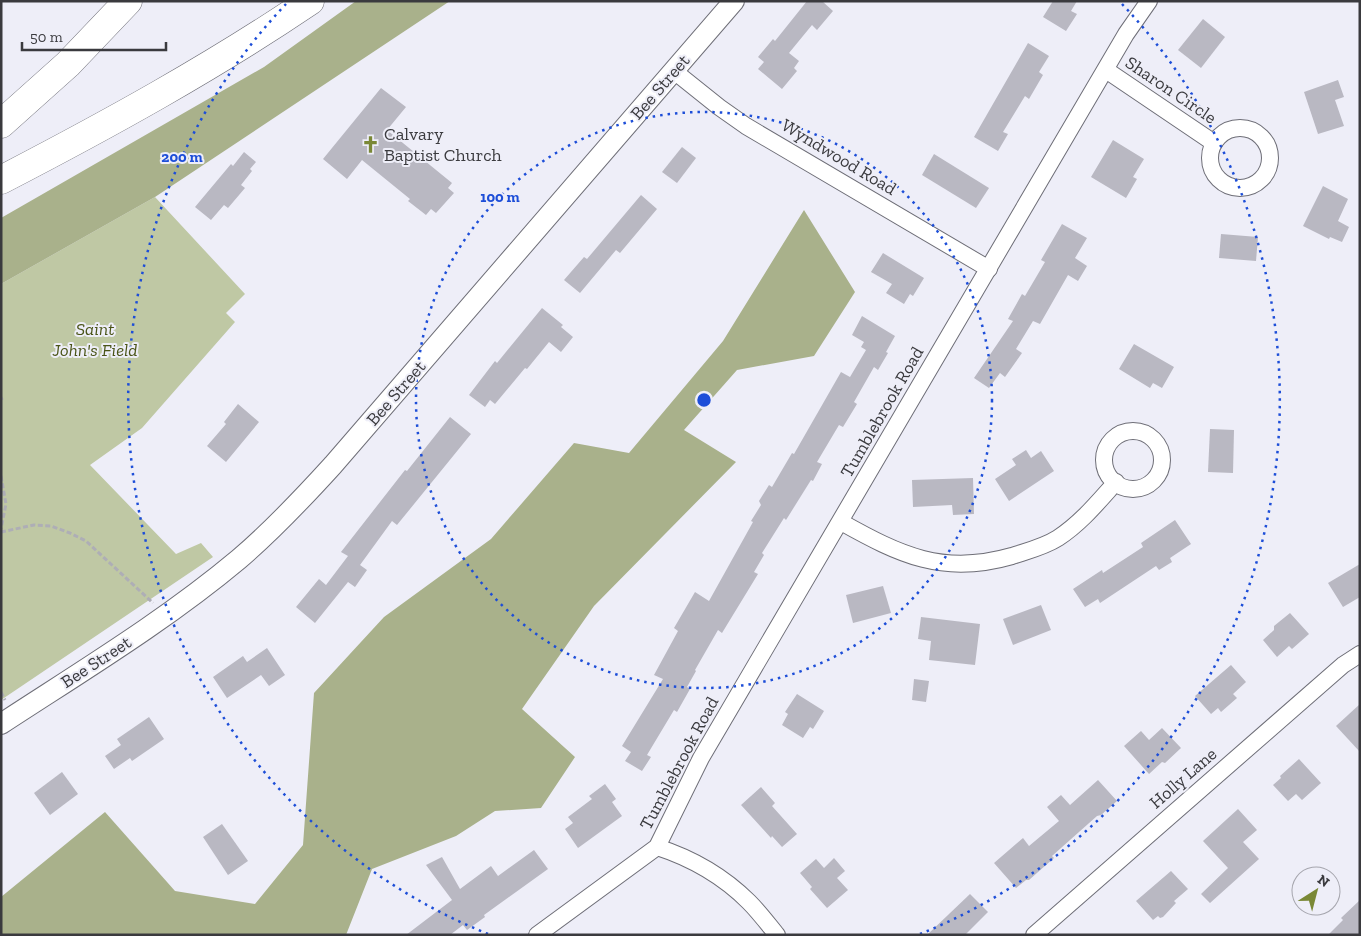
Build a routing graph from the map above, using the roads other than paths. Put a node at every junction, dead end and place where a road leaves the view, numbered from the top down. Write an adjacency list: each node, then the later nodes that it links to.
1 (128, 1): 7 (highway)
2 (310, 1): 9 (highway)
3 (734, 1): 6 (street, Bee Street)
4 (1149, 1): 5 (street, Tumblebrook Road)
5 (1106, 70): 8 (street, Sharon Circle); 10 (street, Tumblebrook Road)
6 (674, 71): 10 (street, Wyndwood Road); 14 (street, Bee Street)
7 (1, 124)
8 (1214, 143)
9 (1, 180)
10 (989, 269): 12 (street, Tumblebrook Road)
11 (1116, 482): 12 (street)
12 (841, 522): 15 (street, Tumblebrook Road)
13 (1360, 654): 18 (street, Holly Lane)
14 (1, 724)
15 (657, 847): 16 (street); 17 (street)
16 (537, 935)
17 (777, 935)
18 (1034, 935)

